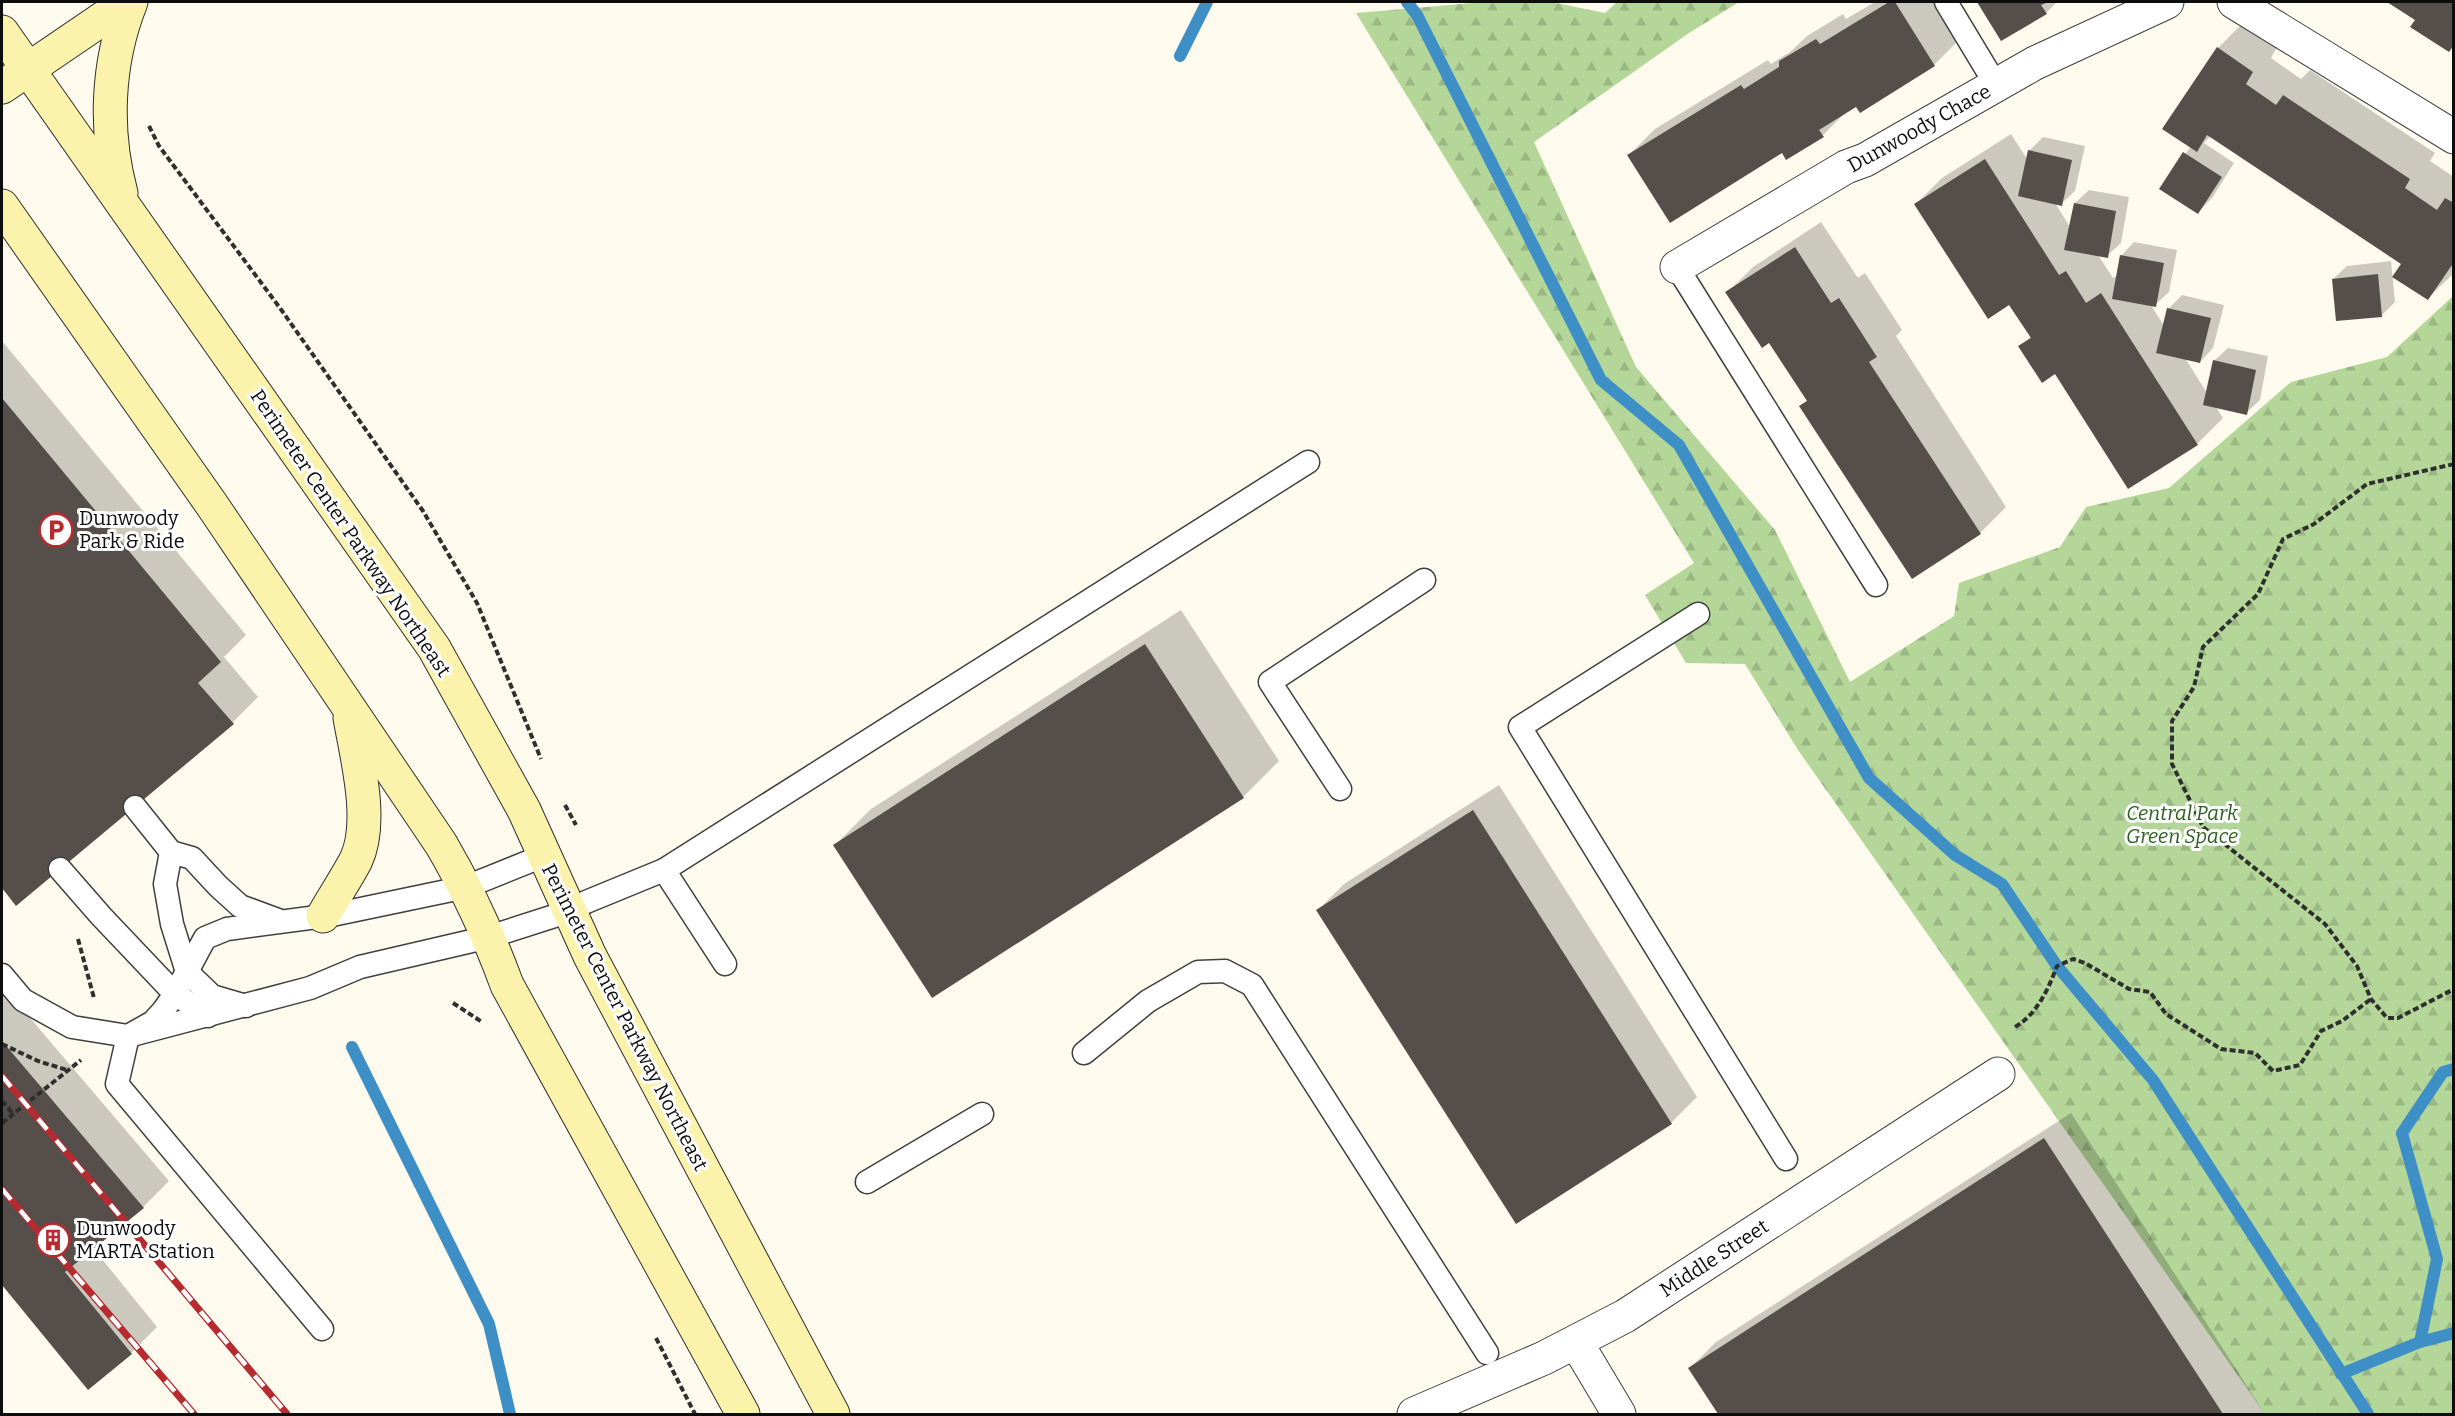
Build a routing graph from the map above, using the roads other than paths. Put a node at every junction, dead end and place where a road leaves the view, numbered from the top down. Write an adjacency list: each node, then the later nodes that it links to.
1 (127, 2): 7 (main road)
2 (131, 2): 10 (main road)
3 (1946, 2): 8 (lane)
4 (2167, 2): 8 (street, Dunwoody Chace)
5 (2234, 2): 9 (street)
6 (2, 32): 7 (main road, Perimeter Center Parkway Northeast)
7 (15, 78): 10 (main road, Perimeter Center Parkway Northeast)
8 (1996, 85): 12 (street, Dunwoody Chace)
9 (2454, 136)
10 (124, 206): 21 (main road, Perimeter Center Parkway Northeast)
11 (3, 211): 17 (main road)
12 (1677, 267): 15 (lane)
13 (1308, 462): 23 (lane)
14 (1424, 580): 18 (lane)
15 (1876, 585)
16 (1698, 614): 39 (lane)
17 (347, 705): 24 (main road); 26 (main road)
18 (1340, 789)
19 (135, 807): 20 (lane)
20 (171, 852): 27 (lane); 30 (lane)
21 (543, 856): 24 (lane); 25 (main road, Perimeter Center Parkway Northeast)
22 (60, 869): 32 (lane)
23 (664, 870): 25 (lane); 29 (lane)
24 (466, 887): 26 (lane); 28 (main road)
25 (570, 911): 28 (lane); 45 (main road, Perimeter Center Parkway Northeast)
26 (322, 916): 27 (lane)
27 (282, 921): 30 (lane)
28 (489, 937): 33 (lane); 44 (main road)
29 (725, 964)
30 (187, 972): 32 (lane); 33 (lane)
31 (2, 975): 35 (lane)
32 (175, 994): 34 (lane); 35 (lane)
33 (246, 1006): 34 (lane)
34 (208, 1016): 35 (lane)
35 (128, 1035): 41 (lane)
36 (1084, 1053): 43 (lane)
37 (1998, 1074): 42 (street, Middle Street)
38 (982, 1114): 40 (lane)
39 (1786, 1159)
40 (867, 1182)
41 (322, 1329)
42 (1576, 1342): 46 (street, Middle Street); 47 (street)
43 (1486, 1353)
44 (743, 1414)
45 (833, 1414)
46 (1414, 1414)
47 (1618, 1414)

